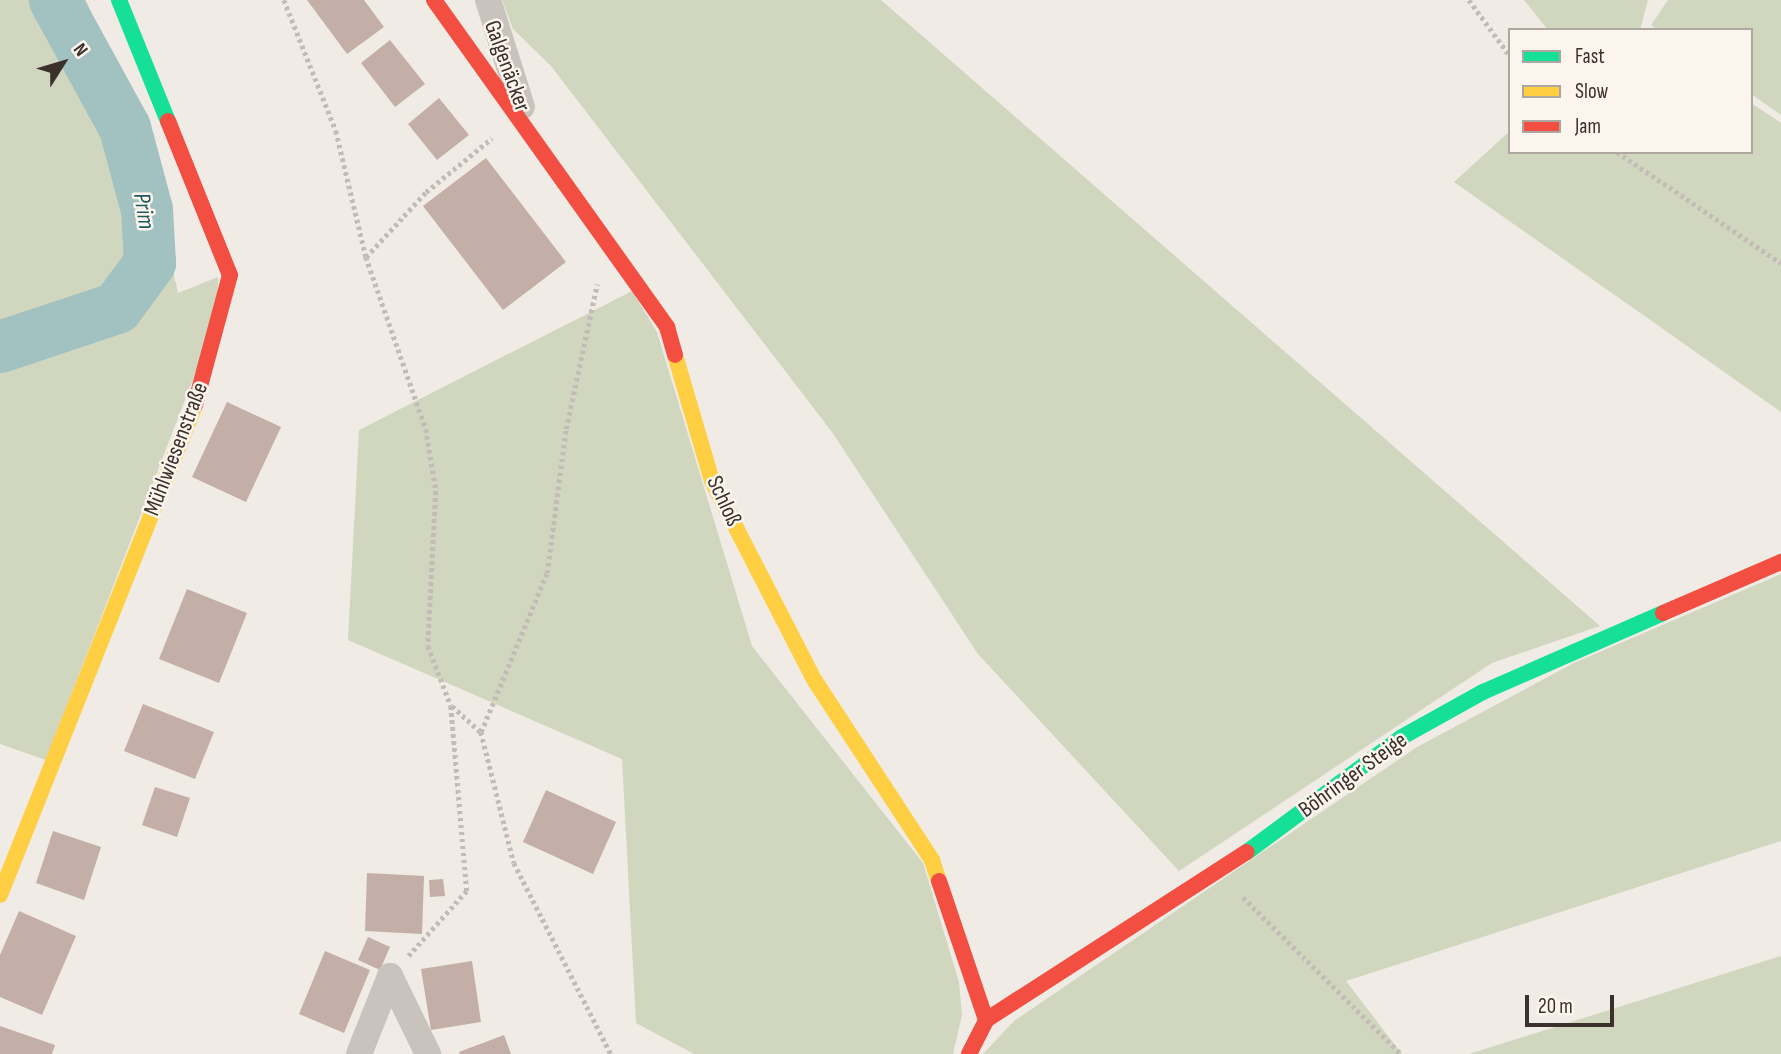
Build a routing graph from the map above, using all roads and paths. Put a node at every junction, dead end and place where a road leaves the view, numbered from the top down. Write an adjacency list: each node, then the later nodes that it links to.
1 (119, 0): 16 (street, Mühlwiesenstraße)
2 (284, 0): 10 (path)
3 (434, 0): 7 (street, Schloß)
4 (488, 0): 7 (street, Galgenäcker)
5 (1469, 0): 6 (path)
6 (1508, 53)
7 (525, 124): 9 (street, Schloß); 10 (path)
8 (1620, 154): 11 (path)
9 (607, 235): 14 (path); 18 (street, Schloß)
10 (366, 257): 13 (path)
11 (1781, 263)
12 (1781, 562): 15 (street, Böhringer Steige)
13 (451, 706): 14 (path); 17 (path)
14 (481, 732): 21 (path)
15 (1220, 873): 18 (street, Böhringer Steige); 23 (path)
16 (0, 895)
17 (390, 976): 19 (street); 20 (street)
18 (986, 1020): 22 (street)
19 (359, 1054)
20 (428, 1054)
21 (611, 1054)
22 (969, 1054)
23 (1401, 1054)

